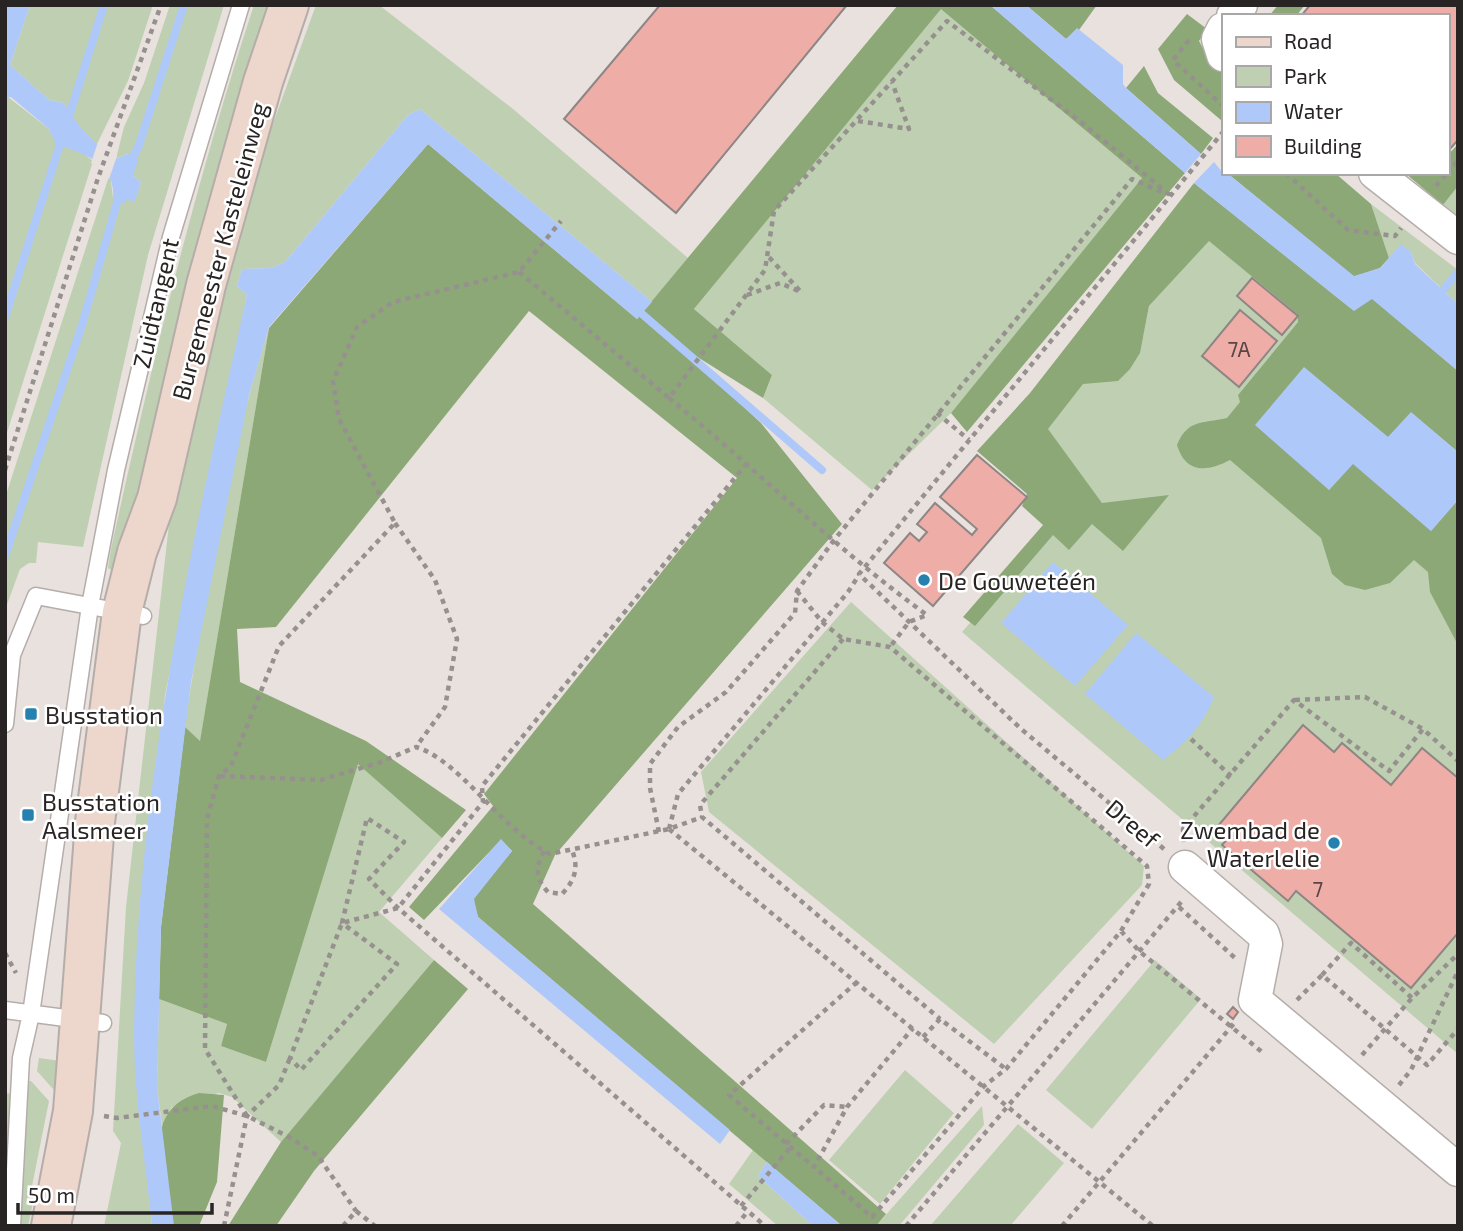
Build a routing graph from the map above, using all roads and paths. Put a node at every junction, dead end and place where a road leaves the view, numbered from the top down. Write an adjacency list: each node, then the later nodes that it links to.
1 (161, 5): 23 (path)
2 (241, 5): 29 (lane, Zuidtangent)
3 (289, 5): 29 (main road, Burgemeester Kasteleinweg)
4 (1222, 31): 5 (street)
5 (1222, 52)
6 (892, 82): 7 (path); 7 (path); 12 (path)
7 (857, 120): 16 (path)
8 (1222, 133): 12 (path)
9 (1288, 175): 13 (path)
10 (1378, 175): 13 (street)
11 (1445, 175): 13 (path)
12 (1171, 196): 20 (path); 21 (path)
13 (1419, 206): 15 (street)
14 (561, 221): 17 (path)
15 (1450, 232)
16 (767, 255): 18 (path); 18 (path)
17 (519, 272): 19 (path); 24 (path)
18 (746, 296): 19 (path)
19 (669, 398): 22 (path)
20 (937, 413): 21 (path); 25 (path)
21 (969, 440): 26 (path)
22 (747, 463): 25 (path); 42 (path)
23 (5, 470)
24 (396, 523): 38 (path); 40 (path)
25 (834, 540): 26 (path); 28 (path)
26 (863, 569): 27 (path); 31 (path)
27 (859, 574): 30 (path); 31 (path, Dreef)
28 (797, 591): 30 (path); 45 (path)
29 (118, 611): 35 (lane); 60 (lane); 62 (main road, Burgemeester Kasteleinweg)
30 (822, 622): 32 (path); 44 (path)
31 (909, 622): 33 (path); 48 (path, Dreef)
32 (843, 639): 33 (path); 43 (path)
33 (890, 647): 51 (path)
34 (1294, 700): 36 (path); 36 (path); 41 (path)
35 (5, 724)
36 (1423, 729): 39 (path)
37 (1191, 739): 41 (path)
38 (416, 747): 40 (path); 42 (path)
39 (1458, 761)
40 (219, 776): 78 (path)
41 (1231, 776): 48 (path)
42 (483, 802): 47 (path); 49 (path)
43 (702, 817): 44 (path); 61 (path)
44 (669, 830): 45 (path); 56 (path)
45 (656, 832): 46 (path)
46 (572, 850): 47 (path); 47 (path)
47 (544, 851)
48 (1185, 867): 52 (path); 58 (street)
49 (398, 908): 50 (path); 50 (path); 83 (path)
50 (342, 923): 70 (path); 70 (path)
51 (1121, 931): 52 (path); 72 (path)
52 (1139, 951): 63 (path); 74 (path)
53 (1458, 954): 57 (path)
54 (1458, 971): 69 (path)
55 (1322, 975): 57 (path); 58 (path); 65 (path)
56 (856, 982): 64 (path); 79 (path)
57 (1412, 999): 65 (path)
58 (1264, 1007): 63 (path); 75 (street)
59 (5, 1010): 60 (lane)
60 (31, 1014): 62 (lane); 86 (lane)
61 (940, 1019): 67 (path); 72 (path)
62 (91, 1023): 77 (main road, Burgemeester Kasteleinweg); 87 (main road, Burgemeester Kasteleinweg)
63 (1230, 1027): 68 (path); 82 (path)
64 (913, 1028): 67 (path); 76 (path)
65 (1384, 1029): 69 (path); 71 (path)
66 (1458, 1029): 69 (path)
67 (923, 1037): 73 (path)
68 (1262, 1052)
69 (1416, 1056): 75 (path)
70 (290, 1058): 78 (path)
71 (1359, 1059)
72 (1006, 1069): 73 (path)
73 (984, 1086): 74 (path); 80 (path)
74 (1008, 1106): 82 (path); 94 (path)
75 (1383, 1106): 81 (street)
76 (847, 1107): 79 (path); 80 (path)
77 (116, 1115): 78 (path); 88 (main road, Burgemeester Kasteleinweg)
78 (247, 1116): 84 (path); 89 (path)
79 (788, 1147): 80 (path); 83 (path)
80 (814, 1167)
81 (1458, 1170)
82 (1100, 1181): 95 (path); 96 (path)
83 (741, 1206): 85 (path)
84 (356, 1211): 90 (path); 91 (path)
85 (748, 1212): 92 (path); 93 (path)
86 (12, 1226)
87 (51, 1226)
88 (74, 1226)
89 (224, 1226)
90 (343, 1226)
91 (375, 1226)
92 (736, 1226)
93 (765, 1226)
94 (906, 1226)
95 (1062, 1226)
96 (1153, 1226)

